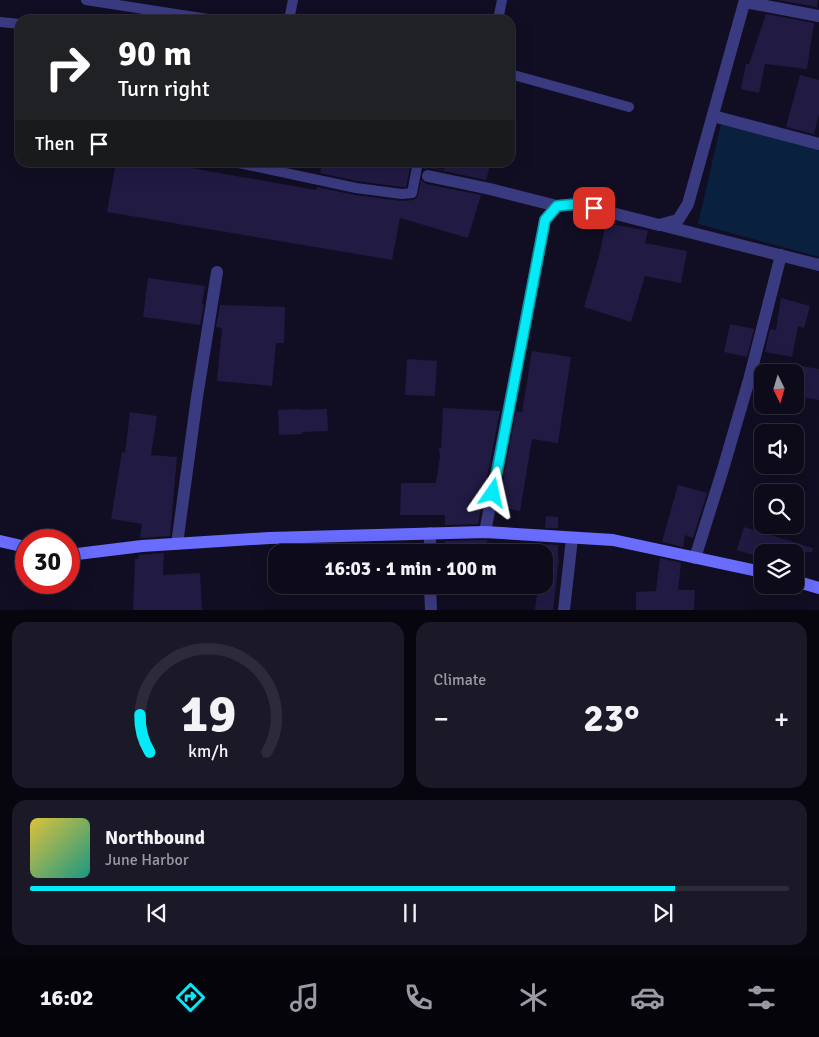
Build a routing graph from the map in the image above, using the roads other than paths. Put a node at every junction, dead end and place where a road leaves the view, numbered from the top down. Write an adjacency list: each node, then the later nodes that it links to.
1 (86, 0): 5 (lane)
2 (293, 0): 6 (lane)
3 (502, 0): 7 (lane)
4 (745, 1): 8 (street); 13 (street)
5 (182, 15)
6 (290, 15)
7 (499, 15)
8 (819, 16)
9 (0, 22): 10 (lane)
10 (15, 24)
11 (515, 75): 12 (lane)
12 (629, 107)
13 (713, 116): 14 (street); 21 (street)
14 (819, 144)
15 (258, 167): 18 (lane)
16 (288, 167): 18 (lane)
17 (417, 167): 18 (lane)
18 (287, 173)
19 (428, 176): 20 (street)
20 (557, 206): 21 (street); 25 (street)
21 (659, 225): 22 (street)
22 (781, 255): 23 (street); 33 (street)
23 (819, 265)
24 (217, 272): 29 (street)
25 (486, 532): 26 (street); 27 (street)
26 (430, 533): 29 (street); 30 (street)
27 (572, 538): 33 (street); 39 (street)
28 (0, 542): 31 (street)
29 (177, 544): 32 (street)
30 (430, 544)
31 (15, 545)
32 (80, 554)
33 (695, 558): 34 (street)
34 (754, 570)
35 (804, 584): 36 (street)
36 (819, 588)
37 (430, 594): 38 (street)
38 (430, 610)
39 (564, 610)

